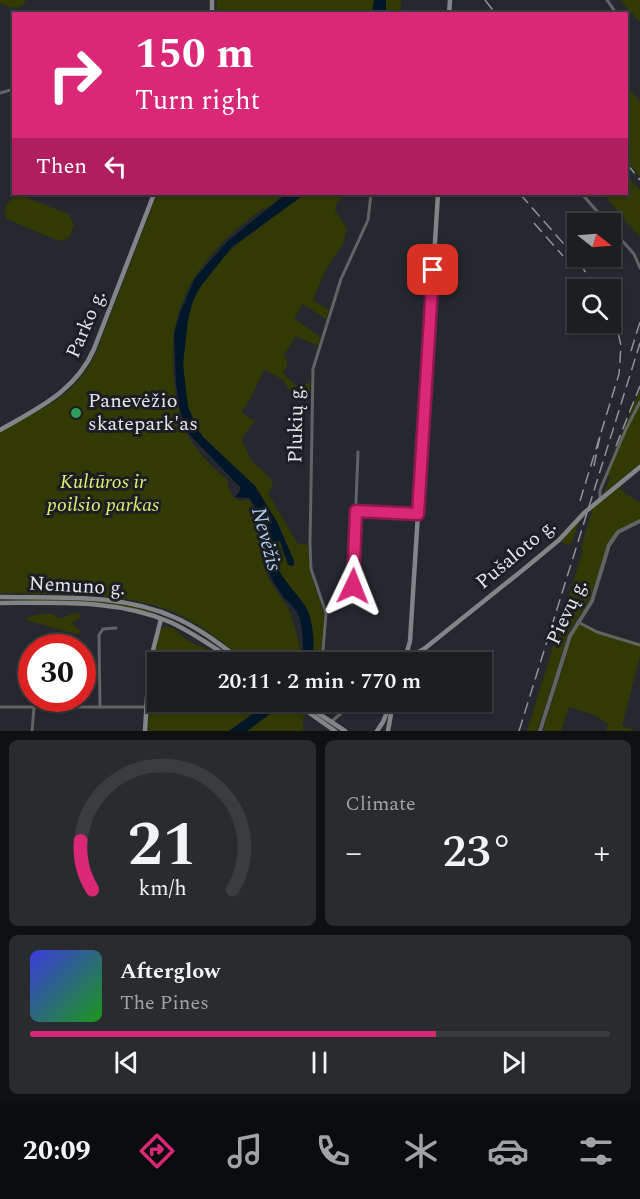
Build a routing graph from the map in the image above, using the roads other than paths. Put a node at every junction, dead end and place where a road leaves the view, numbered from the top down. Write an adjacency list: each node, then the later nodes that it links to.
1 (607, 0): 2 (street)
2 (614, 10)
3 (154, 195): 11 (main road, Parko g.)
4 (371, 195): 28 (street, Plukių g.)
5 (438, 195): 16 (main road)
6 (583, 195): 7 (street)
7 (599, 213)
8 (621, 239): 9 (street)
9 (640, 268)
10 (640, 402): 14 (street)
11 (0, 430)
12 (358, 452): 15 (street)
13 (640, 467): 14 (main road, Pušaloto g.)
14 (600, 500): 30 (main road, Pušaloto g.)
15 (356, 511): 16 (street); 20 (street)
16 (418, 514): 29 (main road)
17 (640, 521): 23 (street, Pievų g.)
18 (0, 597): 21 (main road, Nemuno g.)
19 (0, 603): 22 (main road, Nemuno g.)
20 (352, 604)
21 (164, 613): 22 (main road); 27 (main road, Nemuno g.)
22 (161, 619): 26 (main road, Nemuno g.); 35 (main road)
23 (578, 622): 25 (street); 51 (street, Pievų g.)
24 (116, 628): 34 (street)
25 (640, 645)
26 (220, 652)
27 (229, 652)
28 (323, 652)
29 (408, 652)
30 (419, 652)
31 (0, 707): 32 (street)
32 (18, 707)
33 (96, 707): 34 (street)
34 (100, 707): 35 (street)
35 (146, 707): 46 (main road)
36 (34, 712): 45 (street)
37 (312, 712): 43 (main road)
38 (313, 712): 43 (main road)
39 (317, 712): 43 (street)
40 (342, 712): 44 (street)
41 (388, 712): 49 (main road)
42 (391, 712): 50 (main road)
43 (317, 715): 44 (main road); 47 (main road)
44 (331, 722): 48 (main road)
45 (32, 731)
46 (145, 731)
47 (335, 731)
48 (345, 731)
49 (377, 731)
50 (388, 731)
51 (540, 731)

